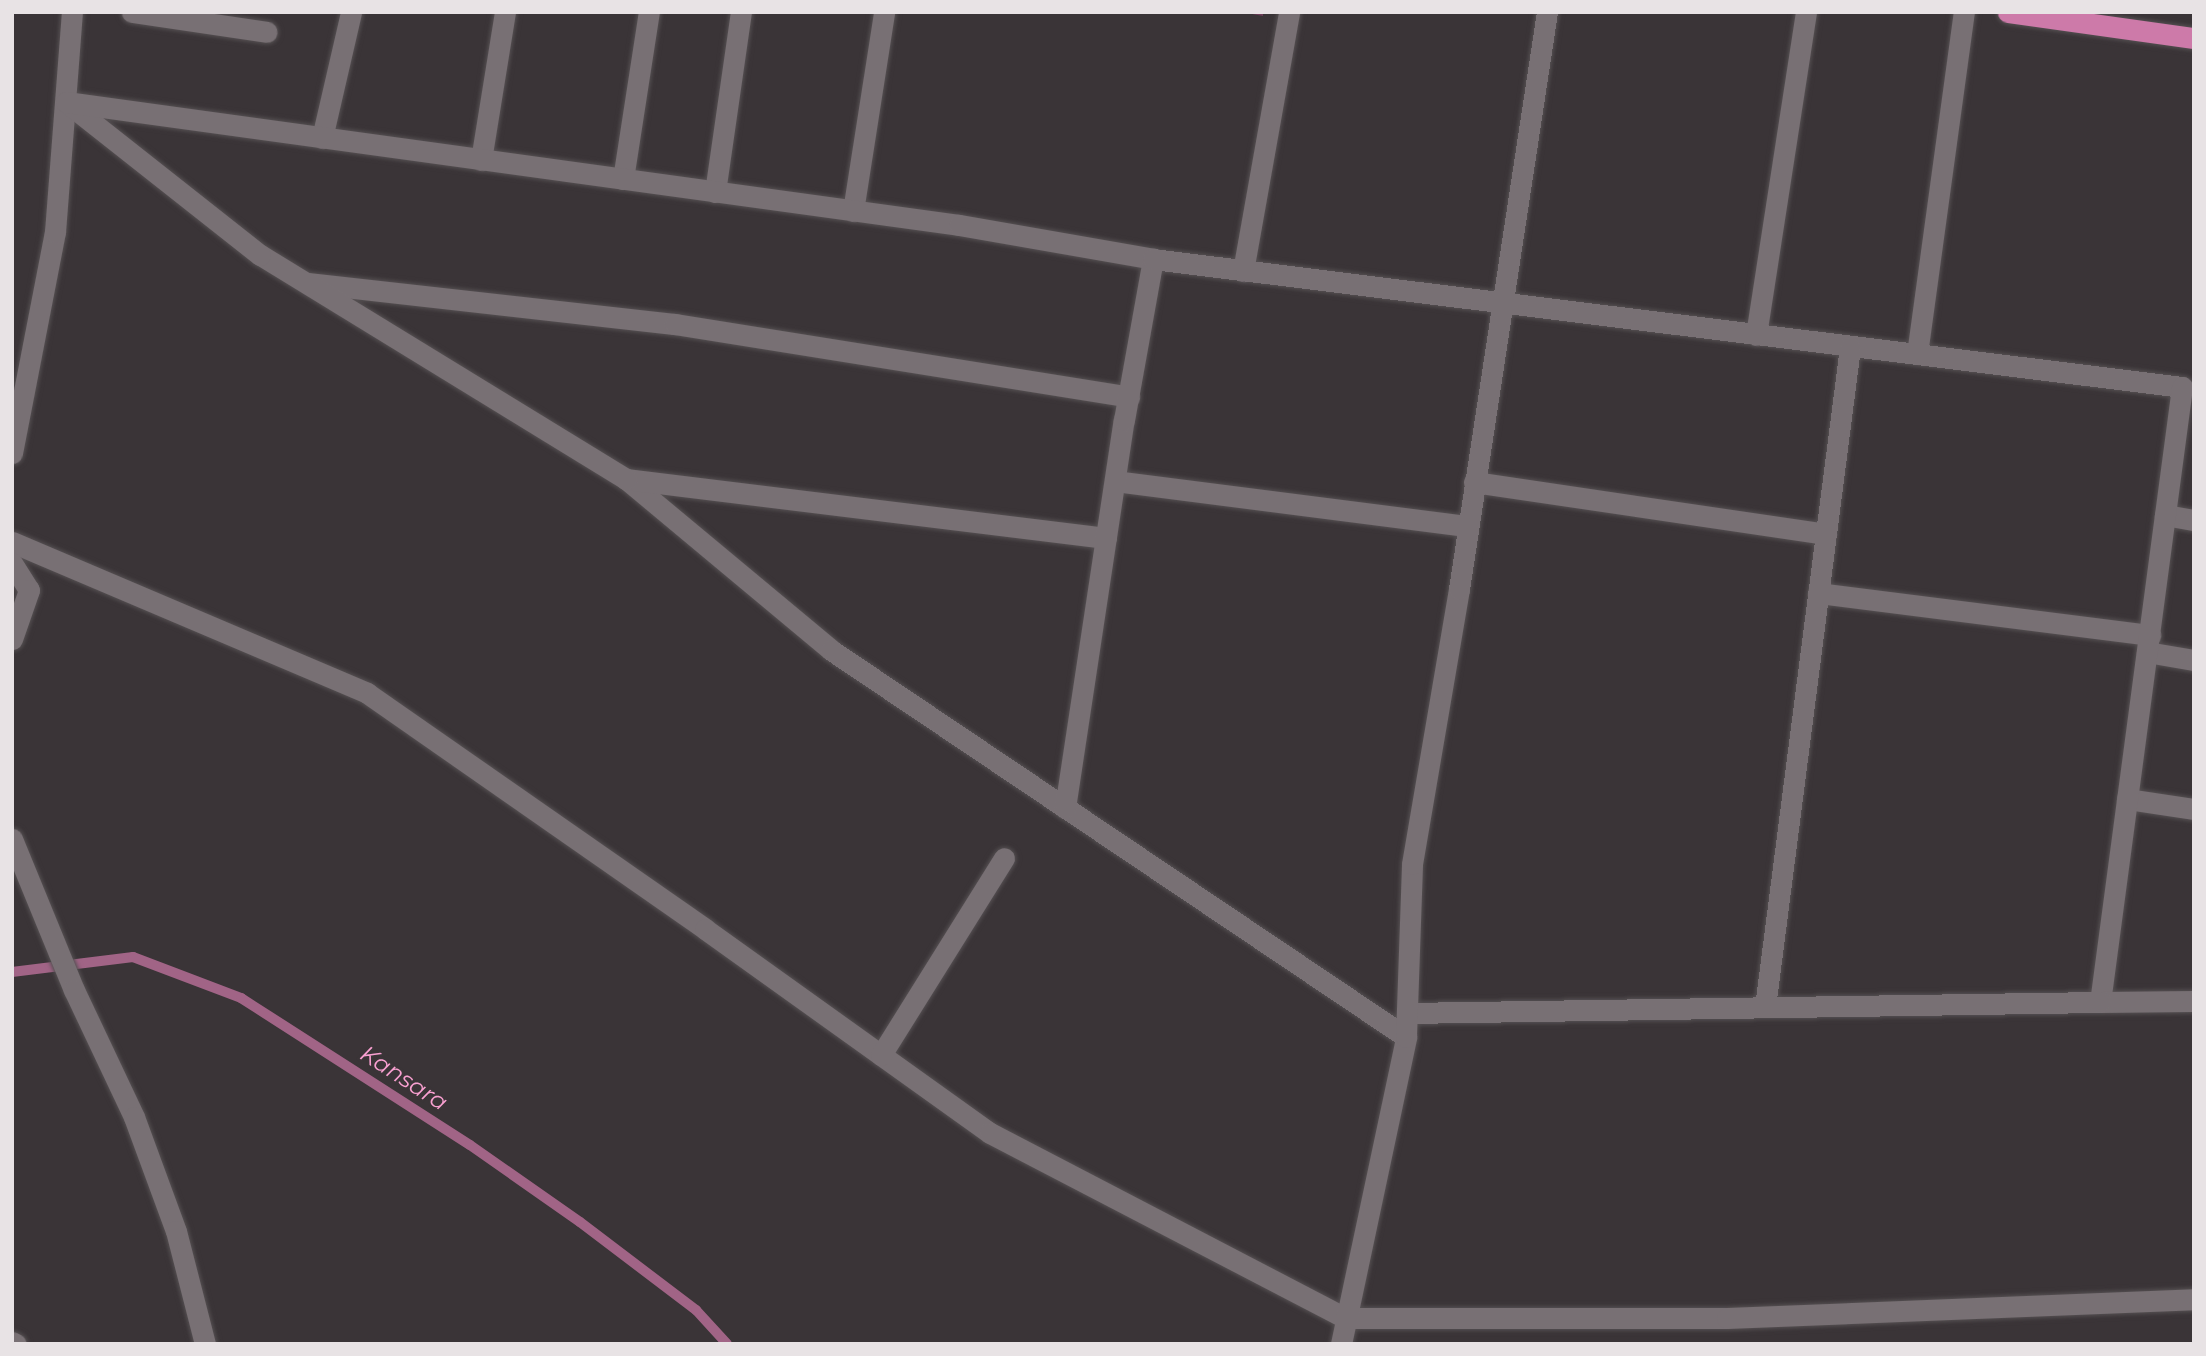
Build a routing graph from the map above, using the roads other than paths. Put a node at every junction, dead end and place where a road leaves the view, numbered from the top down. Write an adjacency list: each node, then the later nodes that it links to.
1 (72, 12): 15 (street)
2 (132, 12): 13 (street)
3 (351, 12): 16 (street)
4 (505, 12): 17 (street)
5 (649, 12): 18 (street)
6 (741, 12): 19 (street)
7 (884, 12): 20 (street)
8 (1289, 12): 22 (street)
9 (1547, 12): 24 (street)
10 (1806, 12): 25 (street)
11 (1964, 12): 27 (street)
12 (2008, 12): 14 (highway)
13 (267, 32)
14 (2194, 38)
15 (66, 102): 16 (street); 23 (street); 30 (street)
16 (322, 138): 17 (street)
17 (481, 160): 18 (street)
18 (624, 179): 19 (street)
19 (715, 192): 20 (street)
20 (853, 211): 21 (street)
21 (1153, 259): 22 (street); 29 (street)
22 (1243, 271): 24 (street)
23 (303, 282): 29 (street); 31 (street)
24 (1502, 304): 25 (street); 33 (street)
25 (1756, 335): 26 (street)
26 (1850, 346): 27 (street); 37 (street)
27 (1917, 354): 28 (street)
28 (2188, 387): 34 (street)
29 (1129, 397): 32 (street)
30 (12, 453)
31 (625, 480): 38 (street); 46 (street)
32 (1115, 481): 36 (street); 38 (street)
33 (1474, 482): 36 (street); 37 (street)
34 (2165, 515): 35 (street); 43 (street)
35 (2194, 520)
36 (1468, 526): 53 (street)
37 (1826, 534): 41 (street)
38 (1106, 538): 46 (street)
39 (12, 542): 55 (street)
40 (12, 563): 42 (street)
41 (1818, 593): 43 (street); 52 (street)
42 (12, 639)
43 (2148, 644): 44 (street); 45 (street)
44 (2194, 660)
45 (2127, 799): 47 (street); 51 (street)
46 (1065, 807): 54 (street)
47 (2194, 809)
48 (12, 839): 58 (street)
49 (1004, 858): 55 (street)
50 (2194, 1001): 51 (street)
51 (2100, 1002): 52 (street)
52 (1765, 1007): 53 (street)
53 (1407, 1013): 54 (street)
54 (1406, 1037): 57 (street)
55 (881, 1055): 57 (street)
56 (2194, 1299): 57 (street)
57 (1346, 1318): 59 (street)
58 (205, 1344)
59 (1341, 1344)

